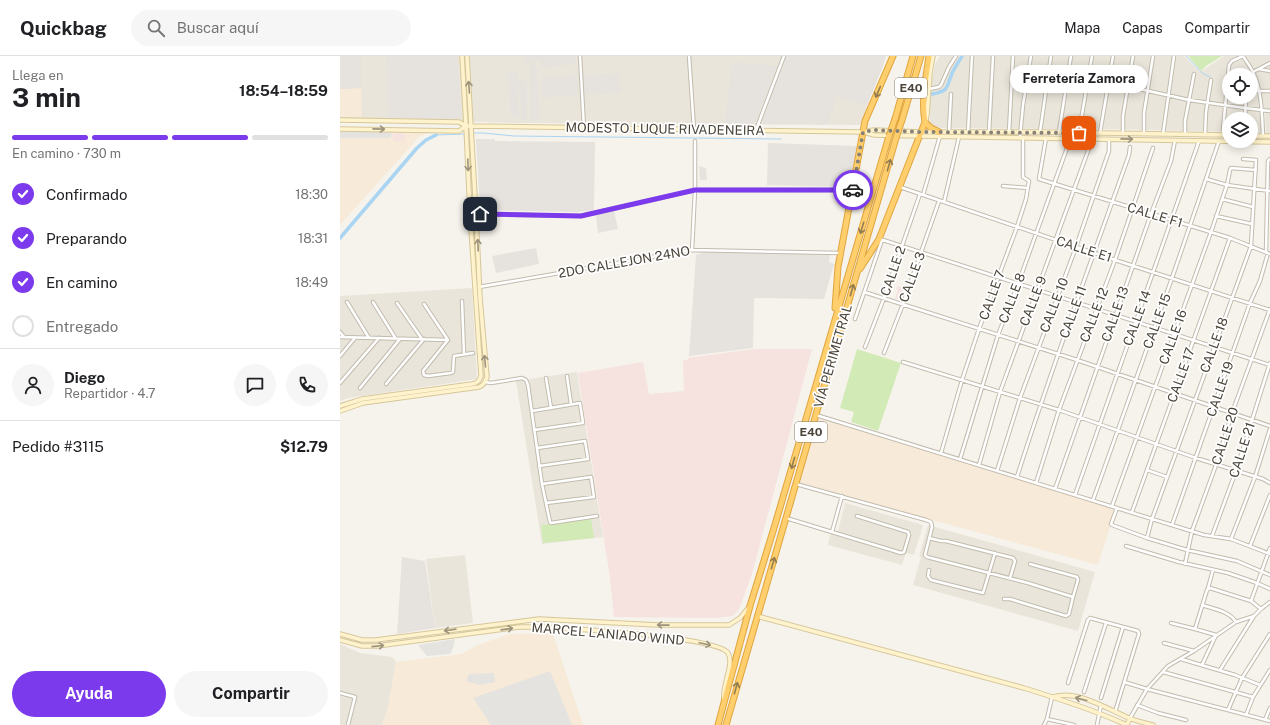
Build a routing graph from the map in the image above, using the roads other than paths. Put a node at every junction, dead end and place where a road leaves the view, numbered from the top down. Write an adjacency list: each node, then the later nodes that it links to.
1 (462, 56): 51 (street)
2 (466, 56): 52 (street, one-way to 2)
3 (580, 56): 53 (street)
4 (689, 56): 55 (street)
5 (784, 56): 56 (street)
6 (893, 56): 57 (highway, one-way to 57)
7 (913, 56): 160 (highway, VÍA PERIMETRAL / E40, one-way to 160, bridge)
8 (921, 56): 137 (highway, VÍA PERIMETRAL / E40, one-way to 8, bridge)
9 (929, 56): 50 (highway)
10 (933, 56): 34 (street)
11 (956, 56): 34 (street)
12 (972, 56): 59 (street)
13 (993, 56): 60 (street)
14 (1013, 56): 61 (street)
15 (1031, 56): 62 (street)
16 (1051, 56): 63 (street)
17 (1092, 56): 30 (street)
18 (1113, 56): 32 (street)
19 (1133, 56): 33 (street)
20 (1153, 56): 36 (street)
21 (1174, 56): 39 (street)
22 (1243, 56): 25 (street); 43 (street)
23 (1071, 57): 29 (street)
24 (1270, 63): 26 (street)
25 (1250, 68)
26 (1258, 69): 27 (street)
27 (1270, 71)
28 (1194, 74): 40 (street)
29 (1068, 75): 30 (street); 64 (street)
30 (1088, 79): 32 (street); 65 (street)
31 (1211, 80): 41 (street)
32 (1108, 82): 33 (street); 66 (street)
33 (1128, 87): 36 (street); 69 (street)
34 (928, 89): 50 (street)
35 (1258, 90): 37 (street); 45 (street)
36 (1147, 91): 39 (street); 70 (street)
37 (1270, 91)
38 (951, 94): 58 (street)
39 (1168, 95): 40 (street); 71 (street)
40 (1189, 100): 41 (street); 72 (street)
41 (1208, 102): 43 (street); 73 (street)
42 (1245, 104): 44 (street)
43 (1226, 105): 44 (street); 47 (street)
44 (1245, 108): 45 (street); 48 (street)
45 (1262, 110): 46 (street); 77 (street)
46 (1270, 111)
47 (1225, 112)
48 (1245, 112)
49 (340, 120): 51 (street, MODESTO LUQUE RIVADENEIRA)
50 (925, 122): 67 (highway); 68 (highway)
51 (466, 126): 52 (street, MODESTO LUQUE RIVADENEIRA); 54 (street, MODESTO LUQUE RIVADENEIRA, one-way to 51); 113 (street, one-way to 113)
52 (471, 126): 53 (street, MODESTO LUQUE RIVADENEIRA); 114 (street)
53 (584, 128): 55 (street, MODESTO LUQUE RIVADENEIRA)
54 (340, 129)
55 (694, 130): 56 (street, MODESTO LUQUE RIVADENEIRA)
56 (755, 131): 57 (street, MODESTO LUQUE RIVADENEIRA)
57 (863, 132): 67 (street, MODESTO LUQUE RIVADENEIRA); 102 (highway)
58 (949, 132): 59 (street, MODESTO LUQUE RIVADENEIRA); 68 (street, MODESTO LUQUE RIVADENEIRA)
59 (968, 132): 60 (street, MODESTO LUQUE RIVADENEIRA)
60 (989, 132): 61 (street, MODESTO LUQUE RIVADENEIRA)
61 (1009, 132): 62 (street, MODESTO LUQUE RIVADENEIRA)
62 (1020, 132): 63 (street, MODESTO LUQUE RIVADENEIRA); 79 (street)
63 (1040, 132): 64 (street, MODESTO LUQUE RIVADENEIRA)
64 (1058, 133): 65 (street, MODESTO LUQUE RIVADENEIRA)
65 (1079, 133): 66 (street, MODESTO LUQUE RIVADENEIRA)
66 (1100, 133): 69 (street, MODESTO LUQUE RIVADENEIRA)
67 (920, 134): 68 (street, MODESTO LUQUE RIVADENEIRA); 98 (highway)
68 (940, 134): 74 (street, MODESTO LUQUE RIVADENEIRA); 105 (street, CALLE 2)
69 (1123, 134): 70 (street, MODESTO LUQUE RIVADENEIRA)
70 (1144, 134): 71 (street, MODESTO LUQUE RIVADENEIRA)
71 (1163, 134): 72 (street, MODESTO LUQUE RIVADENEIRA)
72 (1185, 135): 73 (street, MODESTO LUQUE RIVADENEIRA)
73 (1205, 135): 75 (street, MODESTO LUQUE RIVADENEIRA)
74 (959, 136): 79 (street, MODESTO LUQUE RIVADENEIRA); 109 (street)
75 (1222, 136)
76 (1258, 136): 77 (street)
77 (1263, 136): 78 (street)
78 (1270, 136)
79 (1022, 137): 80 (street, MODESTO LUQUE RIVADENEIRA); 99 (street)
80 (1046, 138): 81 (street, MODESTO LUQUE RIVADENEIRA); 95 (street, CALLE F1)
81 (1068, 138): 82 (street, MODESTO LUQUE RIVADENEIRA); 95 (street, CALLE 8)
82 (1091, 139): 83 (street, MODESTO LUQUE RIVADENEIRA); 103 (street, CALLE 9)
83 (1109, 139): 84 (street, MODESTO LUQUE RIVADENEIRA, one-way to 84); 106 (street, CALLE 10)
84 (1175, 140): 85 (street, MODESTO LUQUE RIVADENEIRA); 115 (street, CALLE 13)
85 (1199, 141): 86 (street, MODESTO LUQUE RIVADENEIRA); 117 (street, CALLE 14)
86 (1219, 141): 88 (street, MODESTO LUQUE RIVADENEIRA); 94 (street, CALLE 15)
87 (695, 142): 101 (street)
88 (1270, 142)
89 (1130, 147): 110 (street, CALLE 11)
90 (1153, 148): 112 (street, CALLE 12)
91 (1270, 159): 104 (street, CALLE 19)
92 (1243, 160): 93 (street)
93 (1256, 170): 96 (street, CALLE 16); 100 (street, CALLE 18)
94 (1206, 179): 96 (street); 119 (street, CALLE 15)
95 (1054, 184): 103 (street, CALLE F1); 122 (street, CALLE 8)
96 (1227, 185): 100 (street); 107 (street, CALLE 16)
97 (1002, 186): 99 (street)
98 (899, 187): 105 (street, CALLE E1); 124 (highway)
99 (1028, 188): 120 (street, CALLE 7)
100 (1254, 189): 104 (street); 111 (street, CALLE 18)
101 (695, 190): 102 (street); 114 (street); 129 (street)
102 (853, 190): 130 (highway)
103 (1074, 190): 106 (street, CALLE F1); 125 (street, CALLE 9)
104 (1268, 191): 133 (street, CALLE 19)
105 (921, 195): 108 (street, CALLE E1); 126 (street, CALLE 2)
106 (1093, 196): 110 (street, CALLE F1); 128 (street, CALLE 10)
107 (1222, 199): 111 (street); 116 (street, CALLE 16)
108 (939, 201): 109 (street, CALLE E1); 131 (street, CALLE 3)
109 (944, 202): 120 (street, CALLE E1)
110 (1112, 202): 112 (street, CALLE F1); 132 (street, CALLE 11)
111 (1253, 207): 118 (street, CALLE 18)
112 (1132, 208): 115 (street, CALLE F1); 134 (street, CALLE 12)
113 (470, 214): 114 (street); 164 (street)
114 (476, 214): 142 (street, one-way to 114)
115 (1151, 214): 117 (street, CALLE F1); 135 (street, CALLE 13)
116 (1216, 216): 118 (street); 121 (street, CALLE 16)
117 (1172, 220): 119 (street, CALLE F1); 136 (street, CALLE 14)
118 (1252, 224): 127 (street, CALLE 18)
119 (1190, 226): 121 (street, CALLE F1); 139 (street, CALLE 15)
120 (1017, 227): 122 (street, CALLE E1); 138 (street, CALLE 7)
121 (1211, 232): 123 (street, CALLE F1); 141 (street, CALLE 16)
122 (1036, 234): 125 (street, CALLE E1); 140 (street, CALLE 8)
123 (1230, 238): 127 (street, CALLE F1); 144 (street, CALLE 17)
124 (881, 239): 126 (street); 137 (highway); 145 (street)
125 (1056, 240): 128 (street, CALLE E1); 143 (street, CALLE 9)
126 (902, 246): 131 (street); 147 (street, CALLE 2)
127 (1251, 246): 133 (street, CALLE F1); 148 (street, CALLE 18)
128 (1076, 247): 132 (street, CALLE E1); 146 (street, CALLE 10)
129 (692, 250): 130 (street, 2DO CALLEJON 24NO); 142 (street, 2DO CALLEJON 24NO)
130 (841, 253): 160 (highway)
131 (921, 253): 138 (street); 156 (street, CALLE 3)
132 (1094, 253): 134 (street, CALLE E1); 153 (street, CALLE 11)
133 (1268, 253): 154 (street, CALLE 19)
134 (1115, 260): 135 (street, CALLE E1); 157 (street, CALLE 12)
135 (1133, 265): 136 (street, CALLE E1); 159 (street, CALLE 13)
136 (1154, 272): 139 (street, CALLE E1); 162 (street, CALLE 14)
137 (857, 275): 219 (highway, VÍA PERIMETRAL / E40, one-way to 137)
138 (998, 278): 140 (street); 166 (street, CALLE 7)
139 (1172, 278): 141 (street, CALLE E1); 165 (street, CALLE 15)
140 (1018, 284): 143 (street); 169 (street, CALLE 8)
141 (1191, 284): 144 (street, CALLE E1); 168 (street, CALLE 16)
142 (479, 287): 163 (street)
143 (1038, 290): 146 (street); 179 (street, CALLE 9)
144 (1211, 291): 148 (street, CALLE E1); 178 (street, CALLE 17)
145 (864, 292): 147 (street); 161 (street)
146 (1058, 297): 153 (street); 182 (street, CALLE 10)
147 (884, 298): 156 (street); 180 (street, CALLE 2)
148 (1231, 298): 154 (street, CALLE E1); 181 (street, CALLE 18)
149 (462, 301): 186 (street)
150 (347, 302): 172 (street)
151 (373, 302): 174 (street)
152 (397, 303): 176 (street)
153 (1077, 303): 157 (street); 187 (street, CALLE 11)
154 (1250, 303): 158 (street, CALLE E1); 185 (street, CALLE 19)
155 (424, 304): 177 (street)
156 (902, 304): 166 (street); 184 (street, CALLE 3)
157 (1096, 309): 159 (street); 190 (street, CALLE 12)
158 (1270, 309): 189 (street, CALLE 20)
159 (1115, 315): 162 (street); 193 (street, CALLE 13)
160 (835, 319): 288 (highway, VÍA PERIMETRAL / E40, one-way to 288)
161 (855, 319)
162 (1136, 322): 165 (street); 194 (street, CALLE 14)
163 (482, 323): 164 (street); 199 (street, one-way to 163)
164 (477, 324): 206 (street)
165 (1155, 328): 168 (street); 198 (street, CALLE 15)
166 (980, 329): 169 (street); 197 (street, CALLE 7)
167 (340, 332): 170 (street)
168 (1174, 334): 178 (street); 203 (street, CALLE 16)
169 (998, 335): 179 (street); 202 (street, CALLE 8)
170 (342, 337): 171 (street)
171 (356, 338): 172 (street); 188 (street)
172 (370, 338): 173 (street)
173 (379, 338): 174 (street); 200 (street)
174 (396, 339): 175 (street)
175 (400, 339): 176 (street); 204 (street)
176 (423, 340): 177 (street); 201 (street)
177 (448, 340): 186 (street)
178 (1194, 340): 181 (street); 207 (street, CALLE 17)
179 (1018, 341): 182 (street); 205 (street, CALLE 9)
180 (865, 347)
181 (1214, 347): 185 (street); 209 (street, CALLE 18)
182 (1038, 348): 187 (street); 208 (street, CALLE 10)
183 (473, 353): 186 (street)
184 (884, 353)
185 (1232, 353): 189 (street); 213 (street, CALLE 19)
186 (464, 354)
187 (1058, 354): 190 (street); 211 (street, CALLE 11)
188 (340, 356)
189 (1251, 359): 192 (street); 218 (street, CALLE 20)
190 (1077, 360): 193 (street); 216 (street, CALLE 12)
191 (903, 362): 197 (street)
192 (1270, 364): 221 (street, CALLE 21)
193 (1097, 367): 194 (street); 220 (street, CALLE 13)
194 (1118, 374): 198 (street); 222 (street, CALLE 14)
195 (567, 376): 210 (street)
196 (546, 378): 214 (street)
197 (962, 380): 202 (street); 230 (street, CALLE 7)
198 (1136, 380): 203 (street); 225 (street, CALLE 15)
199 (486, 382): 206 (street); 215 (street)
200 (340, 383)
201 (386, 384)
202 (981, 386): 205 (street); 232 (street, CALLE 8)
203 (1155, 387): 207 (street); 226 (street, CALLE 16)
204 (360, 388)
205 (1000, 392): 208 (street); 233 (street, CALLE 9)
206 (422, 393): 212 (street); 217 (street)
207 (1174, 394): 209 (street); 227 (street, CALLE 17)
208 (1020, 398): 211 (street); 237 (street, CALLE 10)
209 (1195, 400): 213 (street); 229 (street, CALLE 18)
210 (571, 404): 214 (street); 224 (street)
211 (1040, 404): 216 (street); 239 (street, CALLE 11)
212 (340, 406)
213 (1214, 407): 218 (street); 231 (street, CALLE 19)
214 (551, 408): 215 (street)
215 (532, 410): 224 (street)
216 (1059, 410): 220 (street); 242 (street, CALLE 12)
217 (340, 411)
218 (1232, 413): 221 (street); 234 (street, CALLE 20)
219 (816, 415): 230 (street); 245 (highway, VÍA PERIMETRAL / E40)
220 (1080, 417): 222 (street); 246 (street, CALLE 13)
221 (1252, 420): 223 (street); 238 (street, CALLE 21)
222 (1100, 424): 225 (street); 247 (street, CALLE 14)
223 (1270, 428): 241 (street)
224 (534, 430): 228 (street)
225 (1118, 430): 226 (street); 250 (street, CALLE 15)
226 (1137, 437): 227 (street); 252 (street, CALLE 16)
227 (1156, 444): 229 (street); 236 (street, CALLE 17)
228 (537, 448): 235 (street); 235 (street)
229 (1176, 451): 231 (street); 240 (street, CALLE 18)
230 (941, 453): 232 (street)
231 (1196, 458): 234 (street); 259 (street, CALLE 19)
232 (960, 459): 233 (street)
233 (979, 465): 237 (street)
234 (1216, 465): 238 (street); 260 (street, CALLE 20)
235 (539, 466): 244 (street)
236 (1147, 470): 240 (street); 254 (street, CALLE 17)
237 (997, 471): 239 (street)
238 (1236, 471): 241 (street); 262 (street, CALLE 21)
239 (1017, 477): 242 (street)
240 (1167, 477): 258 (street, CALLE 18)
241 (1254, 477): 243 (street); 265 (street)
242 (1036, 483): 246 (street)
243 (1270, 483)
244 (542, 484): 251 (street); 251 (street)
245 (795, 484): 249 (street); 257 (highway, VÍA PERIMETRAL / E40)
246 (1055, 489): 247 (street)
247 (1075, 494): 250 (street)
248 (1270, 495): 267 (street)
249 (842, 496): 261 (street); 263 (street)
250 (1093, 500): 252 (street)
251 (546, 503): 255 (street)
252 (1112, 506): 253 (street)
253 (1117, 508): 254 (street); 264 (street)
254 (1132, 512): 258 (street)
255 (597, 516)
256 (857, 516): 261 (street)
257 (786, 518): 261 (street); 290 (highway, VÍA PERIMETRAL / E40, one-way to 257)
258 (1152, 519): 259 (street); 264 (street, CALLE 18)
259 (1172, 525): 260 (street)
260 (1192, 531): 262 (street); 269 (street, CALLE 20)
261 (832, 532)
262 (1212, 536): 265 (street)
263 (929, 538): 270 (street); 277 (street)
264 (1147, 538): 269 (street)
265 (1231, 539): 267 (street)
266 (1126, 546): 273 (street)
267 (1250, 546): 271 (street)
268 (1270, 548): 271 (street)
269 (1187, 550): 273 (street, CALLE 20); 276 (street)
270 (995, 553): 277 (street); 279 (street)
271 (1269, 553): 276 (street)
272 (1030, 564): 283 (street)
273 (1185, 564): 275 (street)
274 (929, 570): 277 (street)
275 (1213, 570): 280 (street); 281 (street)
276 (1262, 572): 278 (street); 280 (street)
277 (988, 573): 279 (street)
278 (1270, 575)
279 (1010, 578): 283 (street)
280 (1257, 583): 282 (street); 285 (street)
281 (1208, 588): 285 (street); 287 (street)
282 (1270, 589)
283 (1073, 597): 284 (street)
284 (1004, 599)
285 (1251, 601): 289 (street)
286 (1270, 602): 289 (street)
287 (1202, 605): 292 (street); 296 (street)
288 (750, 606): 297 (street, MARCEL LANIADO WIND, one-way to 297); 320 (highway, VÍA PERIMETRAL / E40)
289 (1261, 609): 291 (street)
290 (757, 616): 317 (street); 335 (highway, VÍA PERIMETRAL / E40, one-way to 290)
291 (1254, 616): 292 (street); 305 (street)
292 (1236, 622): 299 (street)
293 (1106, 623): 295 (street); 311 (street); 315 (street)
294 (1171, 623): 296 (street)
295 (1123, 627): 310 (street); 319 (street)
296 (1195, 628): 299 (street)
297 (340, 634)
298 (1270, 634): 309 (street)
299 (1216, 636): 302 (street); 304 (street)
300 (340, 640): 320 (street, MARCEL LANIADO WIND, one-way to 320)
301 (1164, 643): 302 (street)
302 (1194, 651): 303 (street)
303 (1181, 659): 304 (street); 307 (street)
304 (1202, 665): 305 (street)
305 (1220, 670): 309 (street)
306 (1270, 670): 308 (street)
307 (1162, 672): 313 (street); 316 (street)
308 (1269, 674): 312 (street)
309 (1242, 678): 312 (street); 316 (street)
310 (1124, 682): 313 (street); 325 (street)
311 (1068, 683)
312 (1260, 685): 318 (street)
313 (1147, 689): 322 (street); 324 (street)
314 (340, 692): 333 (street)
315 (1084, 692)
316 (1236, 692): 318 (street); 324 (street)
317 (1053, 697): 321 (street, one-way to 317); 326 (street); 329 (street)
318 (1253, 697): 327 (street)
319 (1101, 698)
320 (725, 702): 334 (highway, VÍA PERIMETRAL / E40)
321 (1101, 705): 325 (street); 326 (street)
322 (1137, 705): 328 (street); 330 (street)
323 (1270, 708): 331 (street)
324 (1228, 710): 327 (street)
325 (1115, 712): 328 (street)
326 (1099, 713): 338 (street); 339 (street)
327 (1246, 715): 331 (street)
328 (1130, 718): 339 (street); 340 (street)
329 (1047, 719): 336 (street); 337 (street)
330 (1186, 720)
331 (1265, 720): 332 (street)
332 (1270, 721)
333 (348, 725)
334 (718, 725)
335 (726, 725)
336 (1044, 725)
337 (1074, 725)
338 (1097, 725)
339 (1128, 725)
340 (1153, 725)

